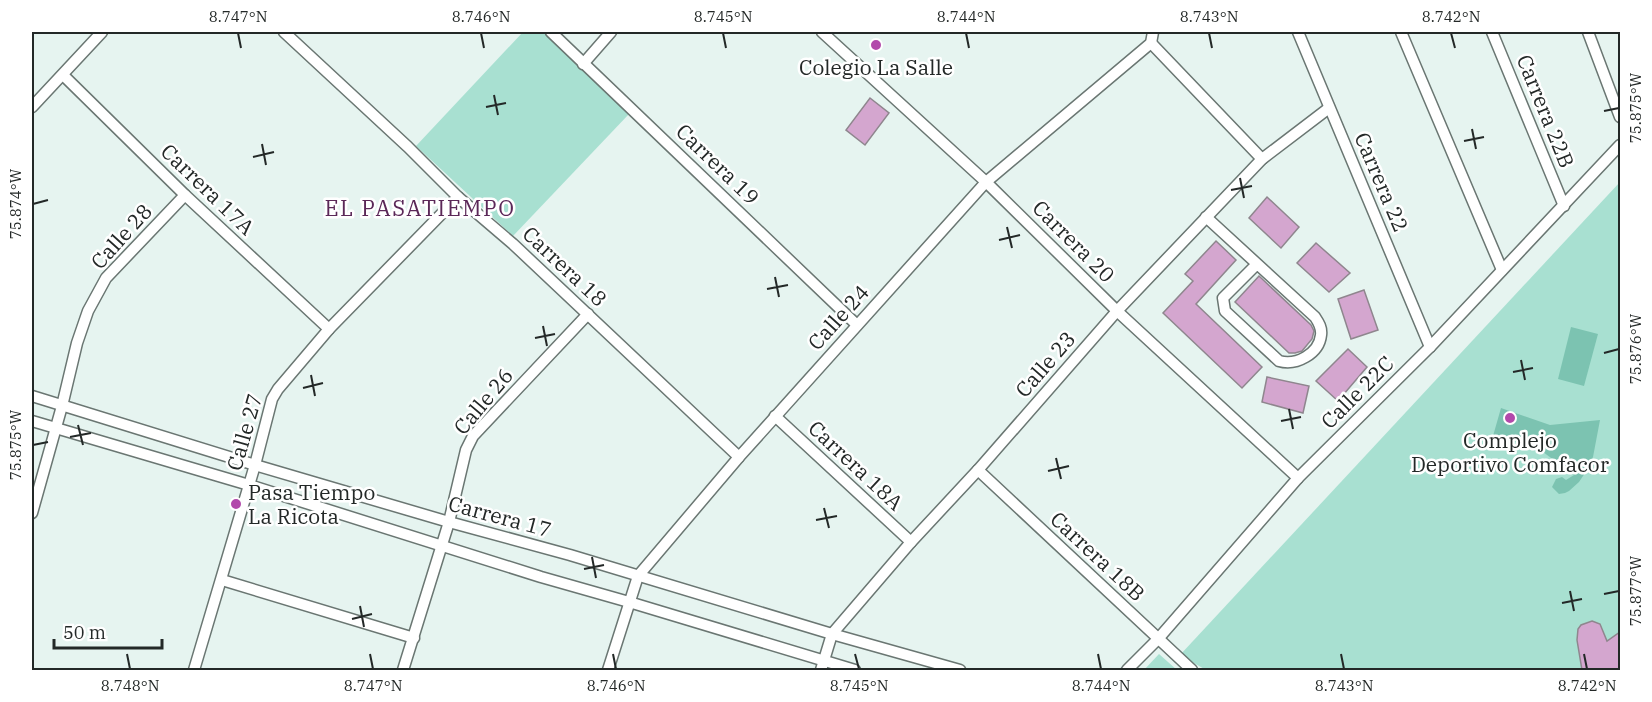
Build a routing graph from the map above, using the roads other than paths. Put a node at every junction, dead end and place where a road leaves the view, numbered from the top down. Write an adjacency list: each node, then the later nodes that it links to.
1 (102, 32): 13 (street)
2 (284, 32): 21 (street, Carrera 18)
3 (551, 32): 12 (street, Carrera 19)
4 (611, 32): 12 (street)
5 (822, 32): 19 (street, Carrera 20)
6 (1153, 32): 11 (street)
7 (1298, 32): 15 (street, Carrera 22)
8 (1401, 32): 25 (street)
9 (1492, 32): 22 (street, Carrera 22B)
10 (1588, 32): 16 (street)
11 (1151, 43): 18 (street); 19 (street, Calle 24)
12 (583, 64): 28 (street, Carrera 19)
13 (63, 75): 14 (street); 20 (street, Carrera 17A)
14 (32, 107)
15 (1329, 108): 18 (street, Calle 23); 30 (street, Carrera 22)
16 (1620, 117)
17 (1620, 145): 22 (street, Calle 22C)
18 (1262, 159): 23 (street, Calle 23)
19 (986, 182): 26 (street, Carrera 20); 28 (street, Calle 24)
20 (185, 195): 29 (street, Carrera 17A); 32 (street, Calle 28)
21 (458, 197): 27 (street, Carrera 18); 29 (street, Calle 27)
22 (1564, 206): 25 (street, Calle 22C)
23 (1206, 217): 24 (street); 26 (street, Calle 23)
24 (1257, 264): 24 (street)
25 (1502, 270): 30 (street, Calle 22C)
26 (1117, 311): 38 (street, Calle 23); 39 (street, Carrera 20)
27 (588, 314): 36 (street, Carrera 18); 42 (street, Calle 26)
28 (857, 325): 33 (street, Calle 24)
29 (328, 329): 37 (street, Calle 27)
30 (1430, 346): 39 (street, Calle 22C)
31 (32, 396): 32 (street, Carrera 17)
32 (62, 406): 35 (street, Calle 28); 37 (street, Carrera 17)
33 (775, 417): 36 (street, Calle 24); 43 (street, Carrera 18A)
34 (32, 421): 35 (street, Carrera 17)
35 (55, 428): 40 (street, Carrera 17); 41 (street, Calle 28)
36 (739, 457): 45 (street, Calle 24)
37 (255, 465): 40 (street, Calle 27); 42 (street, Carrera 17)
38 (978, 470): 43 (street, Calle 23); 50 (street, Carrera 18B)
39 (1298, 478): 50 (street, Calle 22C)
40 (249, 485): 44 (street, Carrera 17); 46 (street, Calle 27)
41 (32, 513)
42 (449, 522): 44 (street, Calle 26); 45 (street, Carrera 17)
43 (911, 542): 48 (street, Calle 23)
44 (441, 545): 47 (street, Carrera 17); 49 (street, Calle 26)
45 (638, 576): 47 (street, Calle 24); 48 (street, Carrera 17)
46 (222, 580): 49 (street); 52 (street, Calle 27)
47 (629, 602): 51 (street, Carrera 17); 54 (street, Calle 24)
48 (832, 634): 51 (street, Calle 23); 56 (street, Carrera 17)
49 (414, 638): 53 (street, Calle 26)
50 (1158, 639): 57 (street, Calle 22C); 58 (street, Carrera 18B)
51 (822, 666): 55 (street, Carrera 17)
52 (194, 670)
53 (403, 670)
54 (608, 670)
55 (855, 670)
56 (960, 670)
57 (1127, 670)
58 (1192, 670)

